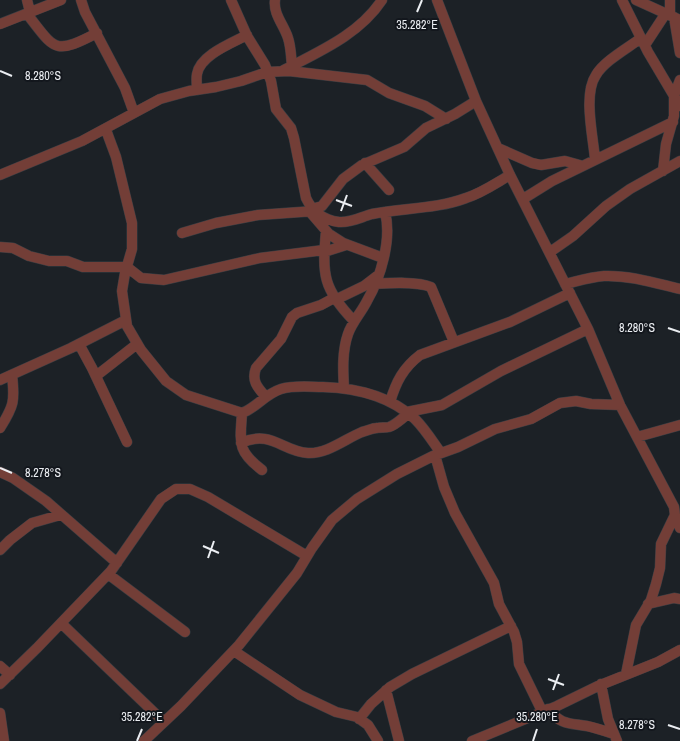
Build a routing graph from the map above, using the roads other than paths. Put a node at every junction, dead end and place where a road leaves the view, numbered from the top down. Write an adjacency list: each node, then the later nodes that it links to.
1 (27, 0): 11 (street)
2 (61, 0): 11 (street)
3 (81, 0): 14 (street)
4 (231, 0): 15 (street)
5 (275, 0): 18 (street)
6 (382, 0): 18 (street)
7 (437, 0): 24 (street)
8 (622, 0): 16 (street)
9 (636, 0): 12 (street)
10 (670, 0): 12 (street)
11 (29, 13): 13 (street); 14 (street)
12 (673, 16): 16 (street); 17 (street)
13 (0, 24)
14 (97, 33): 26 (street)
15 (247, 35): 20 (street); 22 (street)
16 (643, 41): 23 (street); 31 (street)
17 (680, 53)
18 (292, 66): 19 (street)
19 (282, 71): 20 (street); 27 (street)
20 (267, 72): 22 (street); 40 (street)
21 (680, 80): 23 (street)
22 (197, 90): 26 (street)
23 (674, 96): 25 (street); 28 (street)
24 (476, 101): 27 (street); 30 (street)
25 (680, 106)
26 (134, 113): 29 (street)
27 (446, 119): 33 (street)
28 (673, 122): 31 (street); 35 (street)
29 (106, 130): 36 (street); 50 (street)
30 (498, 148): 34 (street); 37 (street)
31 (595, 159): 34 (street)
32 (680, 161): 35 (street)
33 (366, 163): 38 (street); 40 (street)
34 (583, 166): 39 (street)
35 (663, 171): 49 (street)
36 (0, 175)
37 (510, 175): 39 (street); 41 (street)
38 (389, 190)
39 (523, 199): 49 (street)
40 (312, 211): 42 (street); 43 (street); 44 (street)
41 (385, 212): 42 (street); 51 (street)
42 (343, 222): 44 (street)
43 (182, 232)
44 (327, 234): 45 (street); 47 (street); 48 (street)
45 (346, 244): 47 (street); 51 (street)
46 (0, 247): 50 (street)
47 (324, 251): 48 (street); 55 (street)
48 (309, 252): 50 (street)
49 (550, 252): 53 (street)
50 (127, 267): 56 (street)
51 (379, 271): 52 (street); 52 (street); 55 (street); 57 (street)
52 (390, 284): 59 (street)
53 (568, 288): 54 (street); 58 (street); 59 (street)
54 (680, 289)
55 (335, 299): 57 (street); 66 (street)
56 (126, 320): 60 (street); 61 (street)
57 (354, 321): 65 (street)
58 (588, 329): 68 (street); 70 (street)
59 (454, 342): 67 (street)
60 (79, 344): 62 (street); 63 (street)
61 (138, 344): 63 (street); 69 (street)
62 (12, 375): 64 (street); 72 (street)
63 (96, 376): 74 (street)
64 (0, 380)
65 (344, 388): 66 (street); 67 (street)
66 (266, 397): 69 (street)
67 (390, 402): 70 (street)
68 (620, 405): 73 (street); 76 (street)
69 (242, 413): 75 (street)
70 (407, 413): 75 (street); 76 (street)
71 (680, 425): 73 (street)
72 (0, 428)
73 (637, 437): 79 (street)
74 (127, 442)
75 (241, 443): 77 (street)
76 (438, 454): 83 (street); 89 (street)
77 (262, 470)
78 (0, 472): 80 (street)
79 (676, 509): 81 (street); 87 (street)
80 (60, 514): 82 (street); 84 (street)
81 (680, 528)
82 (0, 550)
83 (307, 556): 84 (street); 91 (street)
84 (117, 563): 85 (street)
85 (108, 574): 88 (street); 90 (street)
86 (680, 599): 87 (street)
87 (648, 604): 94 (street)
88 (61, 623): 95 (street); 102 (street)
89 (511, 626): 98 (street); 99 (street)
90 (185, 632)
91 (234, 650): 101 (street); 102 (street)
92 (680, 650): 94 (street)
93 (0, 666): 95 (street)
94 (626, 674): 97 (street)
95 (10, 675): 96 (street)
96 (0, 684)
97 (601, 684): 99 (street); 103 (street)
98 (386, 690): 101 (street); 107 (street)
99 (545, 710): 103 (street); 108 (street)
100 (0, 713): 104 (street)
101 (359, 719): 106 (street)
102 (164, 722): 105 (street)
103 (615, 738)
104 (4, 741)
105 (144, 741)
106 (378, 741)
107 (399, 741)
108 (472, 741)

